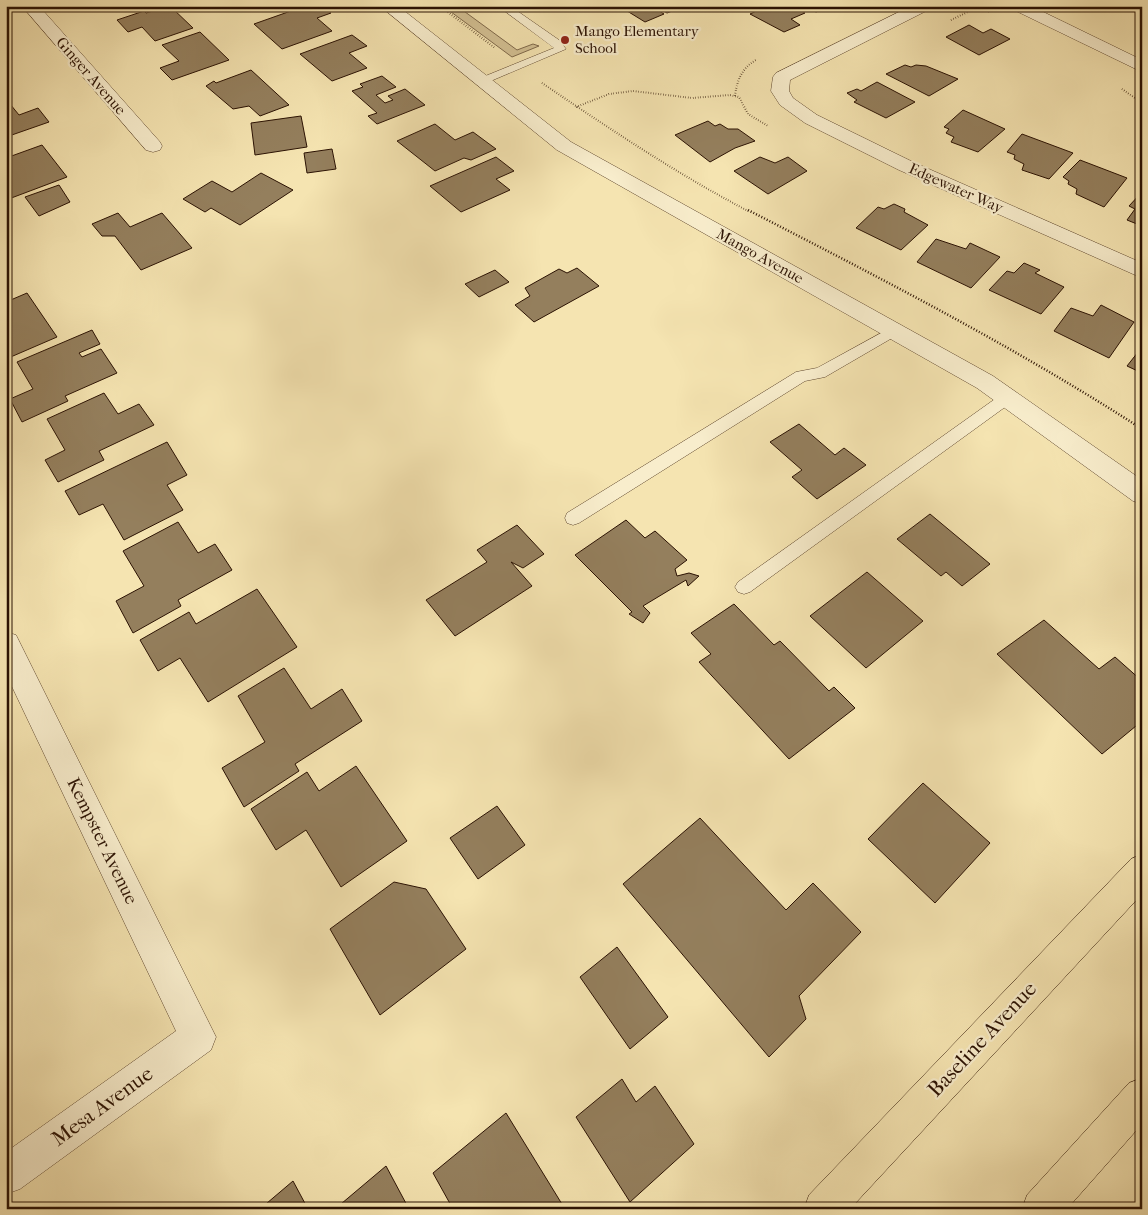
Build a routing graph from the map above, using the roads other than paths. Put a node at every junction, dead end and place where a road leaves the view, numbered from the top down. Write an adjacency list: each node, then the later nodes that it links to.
1 (30, 6): 8 (street, Ginger Avenue)
2 (388, 6): 7 (street, Mango Avenue)
3 (503, 6): 7 (lane)
4 (924, 6): 9 (street, Edgewater Way)
5 (1018, 6): 6 (street)
6 (1142, 67)
7 (482, 81): 10 (street, Mango Avenue)
8 (153, 146)
9 (1142, 271)
10 (894, 331): 11 (street, Mango Avenue); 13 (lane)
11 (1007, 398): 12 (street, Mango Avenue); 14 (lane)
12 (1142, 494)
13 (573, 518)
14 (744, 587)
15 (6, 644): 17 (street, Kempster Avenue)
16 (1142, 870): 20 (main road, Baseline Avenue)
17 (198, 1037): 19 (street, Mesa Avenue)
18 (1142, 1096): 21 (main road)
19 (6, 1175)
20 (822, 1209)
21 (1041, 1209)

